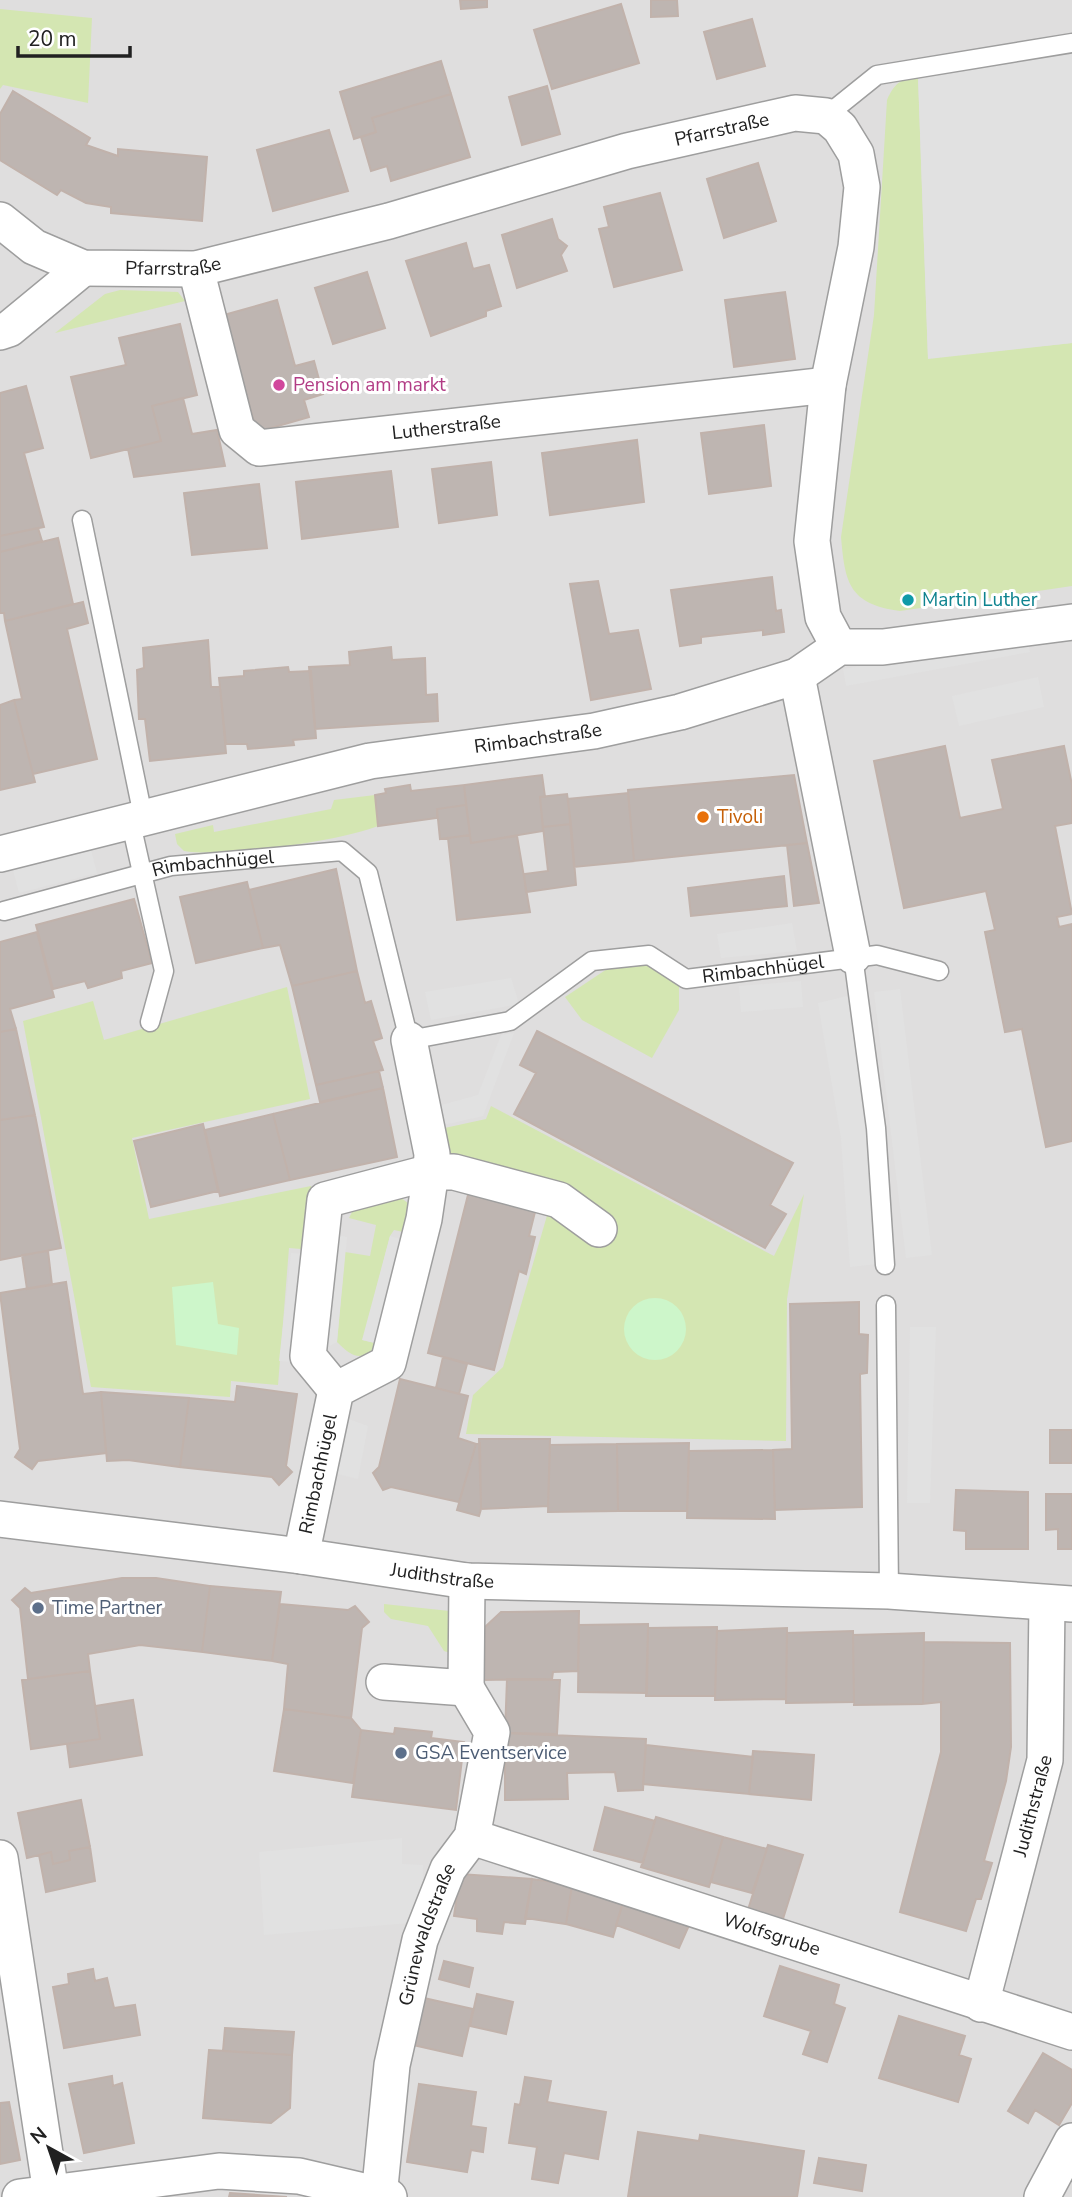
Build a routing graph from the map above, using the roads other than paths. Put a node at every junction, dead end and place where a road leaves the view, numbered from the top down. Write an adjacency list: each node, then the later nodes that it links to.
1 (1072, 43): 2 (lane)
2 (826, 116): 5 (street, Pfarrstraße); 7 (street)
3 (0, 220): 4 (street, Pfarrstraße)
4 (83, 268): 5 (street, Pfarrstraße); 6 (street)
5 (196, 269): 7 (street, Lutherstraße)
6 (0, 332)
7 (828, 385): 10 (street)
8 (82, 520): 12 (lane, Rimbachhügel)
9 (1072, 622): 10 (street)
10 (839, 647): 11 (street, Rimbachstraße)
11 (797, 676): 12 (street, Rimbachstraße); 16 (street, Rimbachhügel)
12 (136, 818): 13 (street, Rimbachstraße); 14 (lane, Rimbachhügel)
13 (0, 854)
14 (142, 872): 15 (lane); 18 (lane); 19 (lane, Rimbachhügel)
15 (4, 911)
16 (853, 956): 17 (lane); 19 (lane, Rimbachhügel); 22 (lane, Rimbachhügel)
17 (939, 971)
18 (150, 1022)
19 (409, 1040): 20 (street, Rimbachhügel)
20 (431, 1172): 21 (street, Rimbachhügel); 24 (street, Rimbachhügel); 24 (street, Rimbachhügel)
21 (599, 1229)
22 (885, 1265)
23 (886, 1305): 28 (lane)
24 (336, 1390): 26 (street, Rimbachhügel)
25 (0, 1520): 26 (street, Judithstraße)
26 (301, 1556): 27 (street, Judithstraße)
27 (467, 1581): 28 (street, Judithstraße); 31 (street)
28 (889, 1591): 29 (street, Judithstraße)
29 (1059, 1604): 35 (street, Judithstraße)
30 (384, 1682): 31 (street)
31 (466, 1688): 32 (street, Grünewaldstraße)
32 (472, 1837): 35 (street, Wolfsgrube); 39 (street, Grünewaldstraße)
33 (0, 1857): 34 (street)
34 (4, 1903): 38 (street)
35 (981, 2004): 36 (street, Wolfsgrube)
36 (1072, 2032)
37 (1072, 2141): 40 (street)
38 (35, 2195): 39 (street)
39 (382, 2196)
40 (1042, 2197)

